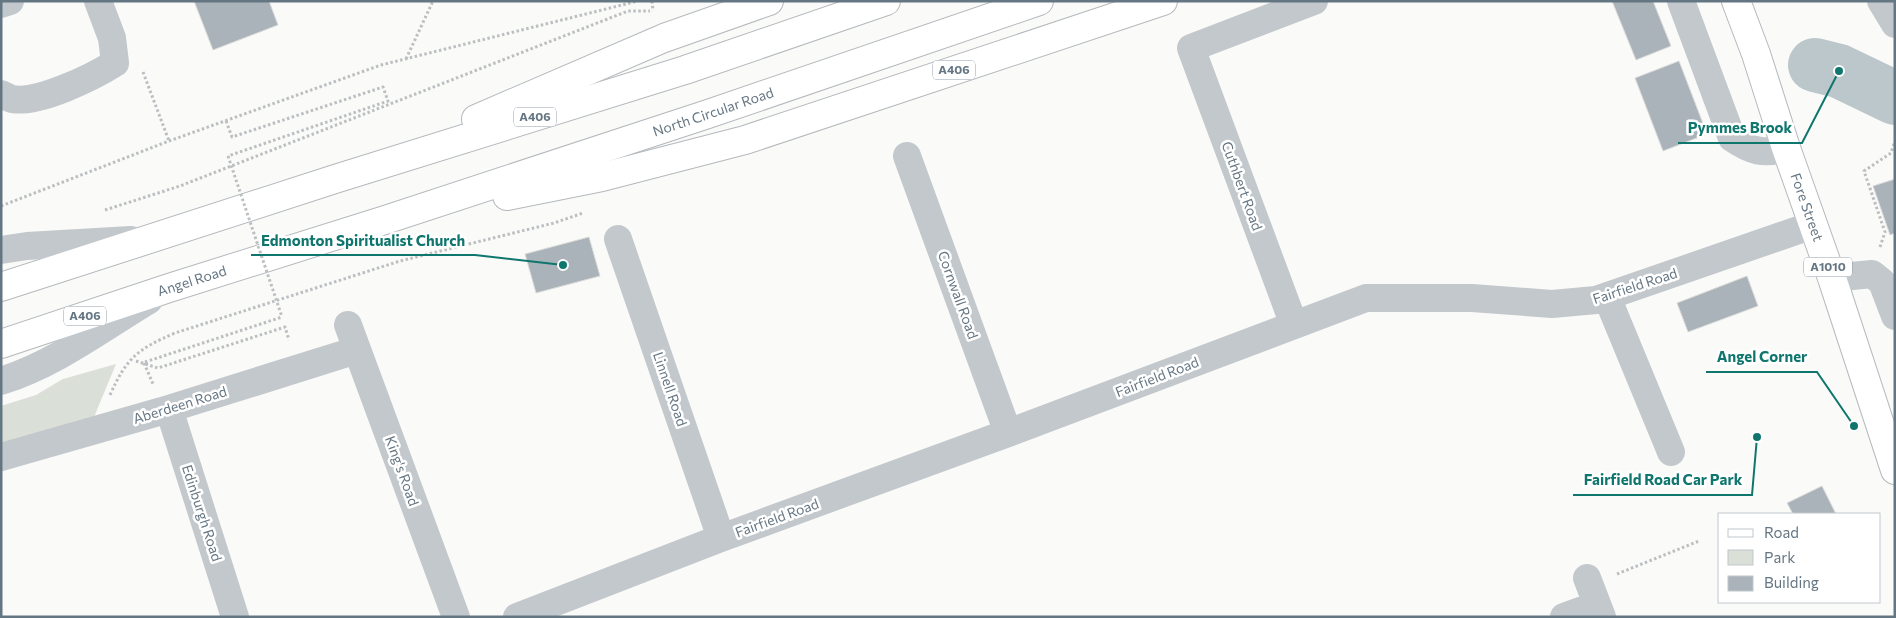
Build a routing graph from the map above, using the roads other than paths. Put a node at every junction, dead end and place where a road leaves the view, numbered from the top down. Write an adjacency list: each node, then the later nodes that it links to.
1 (10, 1): 11 (street)
2 (98, 1): 13 (street)
3 (769, 1): 16 (main road, A406)
4 (886, 1): 16 (main road, A406)
5 (1039, 1): 17 (main road, North Circular Road / A406)
6 (1163, 1): 17 (main road, A406)
7 (1314, 1): 27 (street, Cuthbert Road)
8 (1682, 1): 14 (street)
9 (1736, 1): 14 (main road, Fore Street / A1010)
10 (1881, 1): 12 (street)
11 (1, 4)
12 (1895, 24)
13 (1, 94)
14 (1786, 148): 18 (main road, Fore Street / A1010)
15 (907, 156): 32 (street, Cornwall Road)
16 (335, 179): 19 (main road, A406)
17 (385, 220): 24 (main road, Angel Road / A406)
18 (1812, 225): 22 (main road, Fore Street / A1010); 25 (street, Fairfield Road)
19 (155, 238): 21 (street); 23 (main road, A406)
20 (618, 239): 36 (street, Linnell Road)
21 (1, 250)
22 (1832, 278): 26 (street); 35 (main road, Fore Street / A1010)
23 (1, 287)
24 (169, 288): 29 (main road, Angel Road / A406); 30 (street)
25 (1607, 297): 27 (street, Fairfield Road); 33 (street)
26 (1895, 316)
27 (1294, 325): 32 (street, Fairfield Road)
28 (353, 338): 31 (street, Aberdeen Road); 39 (street, King's Road)
29 (1, 344)
30 (1, 381)
31 (169, 409): 34 (street, Aberdeen Road); 38 (street, Edinburgh Road)
32 (1008, 433): 36 (street, Fairfield Road)
33 (1671, 452)
34 (1, 457)
35 (1895, 470)
36 (721, 538): 40 (street, Fairfield Road)
37 (1594, 596): 41 (street)
38 (235, 617)
39 (456, 617)
40 (517, 617)
41 (1564, 617)

